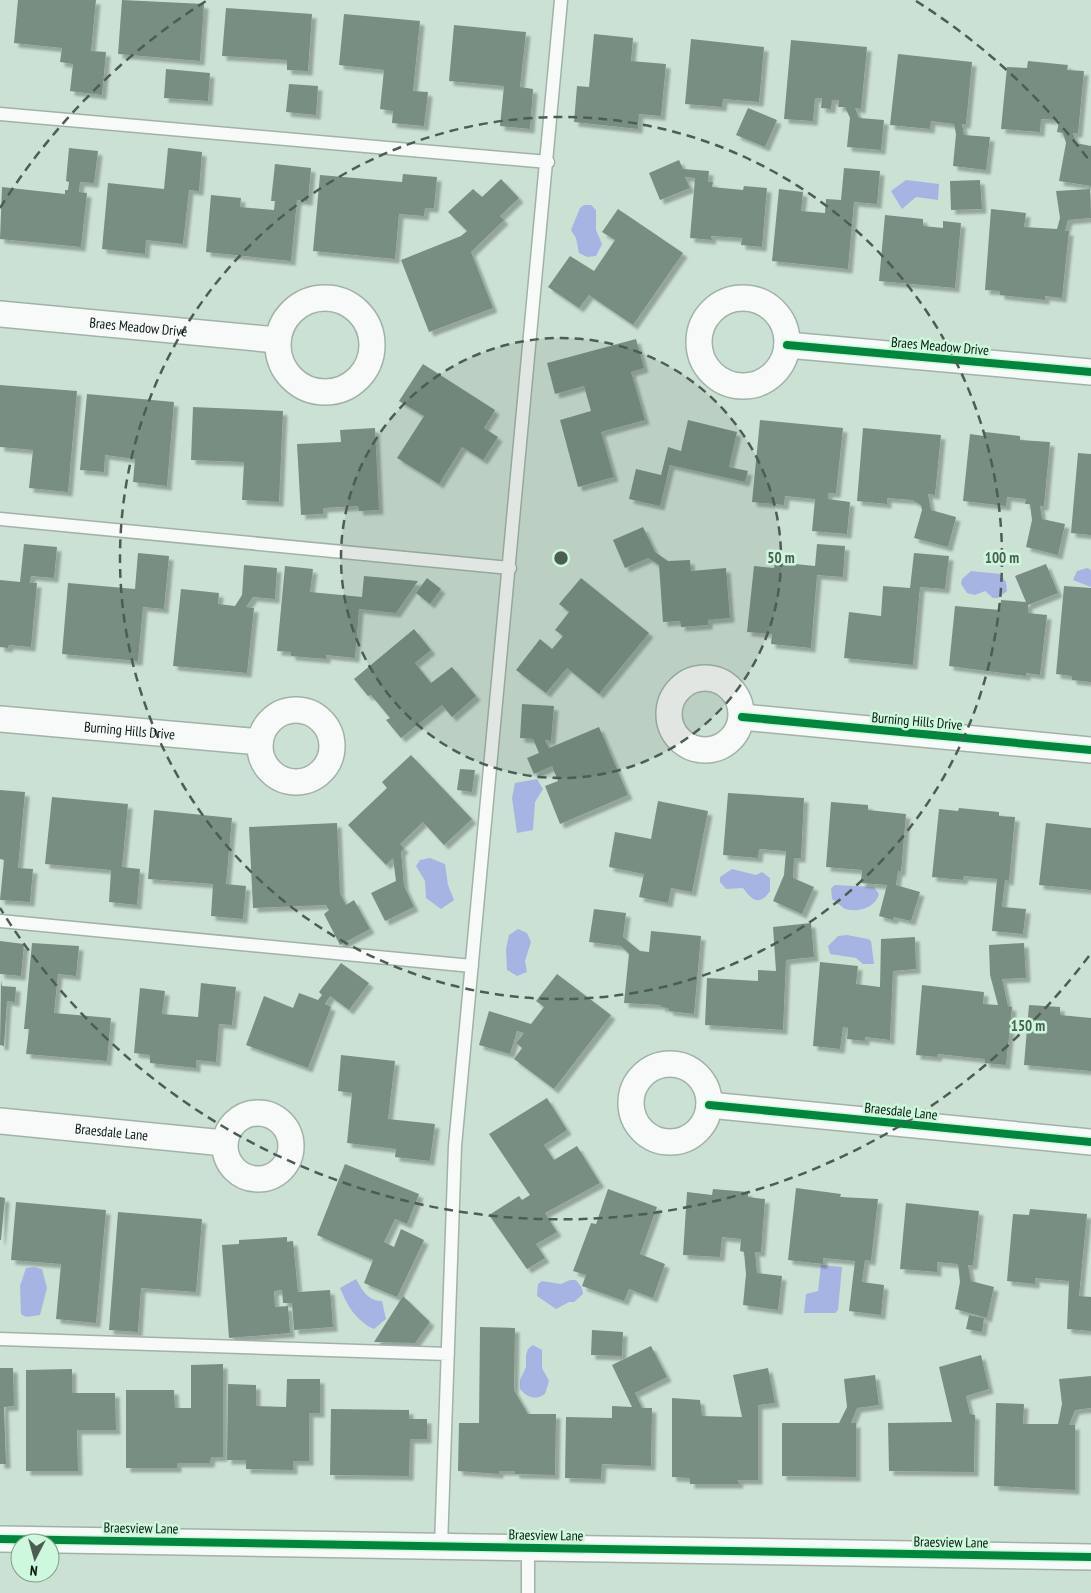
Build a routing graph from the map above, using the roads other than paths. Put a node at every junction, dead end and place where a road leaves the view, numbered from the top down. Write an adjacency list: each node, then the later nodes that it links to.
1 (561, 0): 3 (lane)
2 (0, 114): 3 (lane)
3 (548, 162): 9 (lane)
4 (0, 314): 5 (street, Braes Meadow Drive)
5 (278, 340)
6 (787, 345): 7 (street, Braes Meadow Drive)
7 (1091, 372)
8 (0, 519): 9 (lane)
9 (510, 568): 15 (lane)
10 (742, 717): 13 (street, Burning Hills Drive)
11 (0, 719): 12 (street, Burning Hills Drive)
12 (260, 742)
13 (1091, 750)
14 (0, 921): 15 (lane)
15 (472, 966): 21 (lane)
16 (709, 1104): 18 (street, Braesdale Lane)
17 (0, 1122): 19 (street, Braesdale Lane)
18 (1091, 1142)
19 (224, 1143)
20 (0, 1339): 21 (lane)
21 (448, 1354): 23 (lane)
22 (0, 1539): 23 (street, Braesview Lane)
23 (441, 1546): 24 (street, Braesview Lane)
24 (528, 1547): 25 (street, Braesview Lane); 26 (lane)
25 (1091, 1557)
26 (528, 1593)

